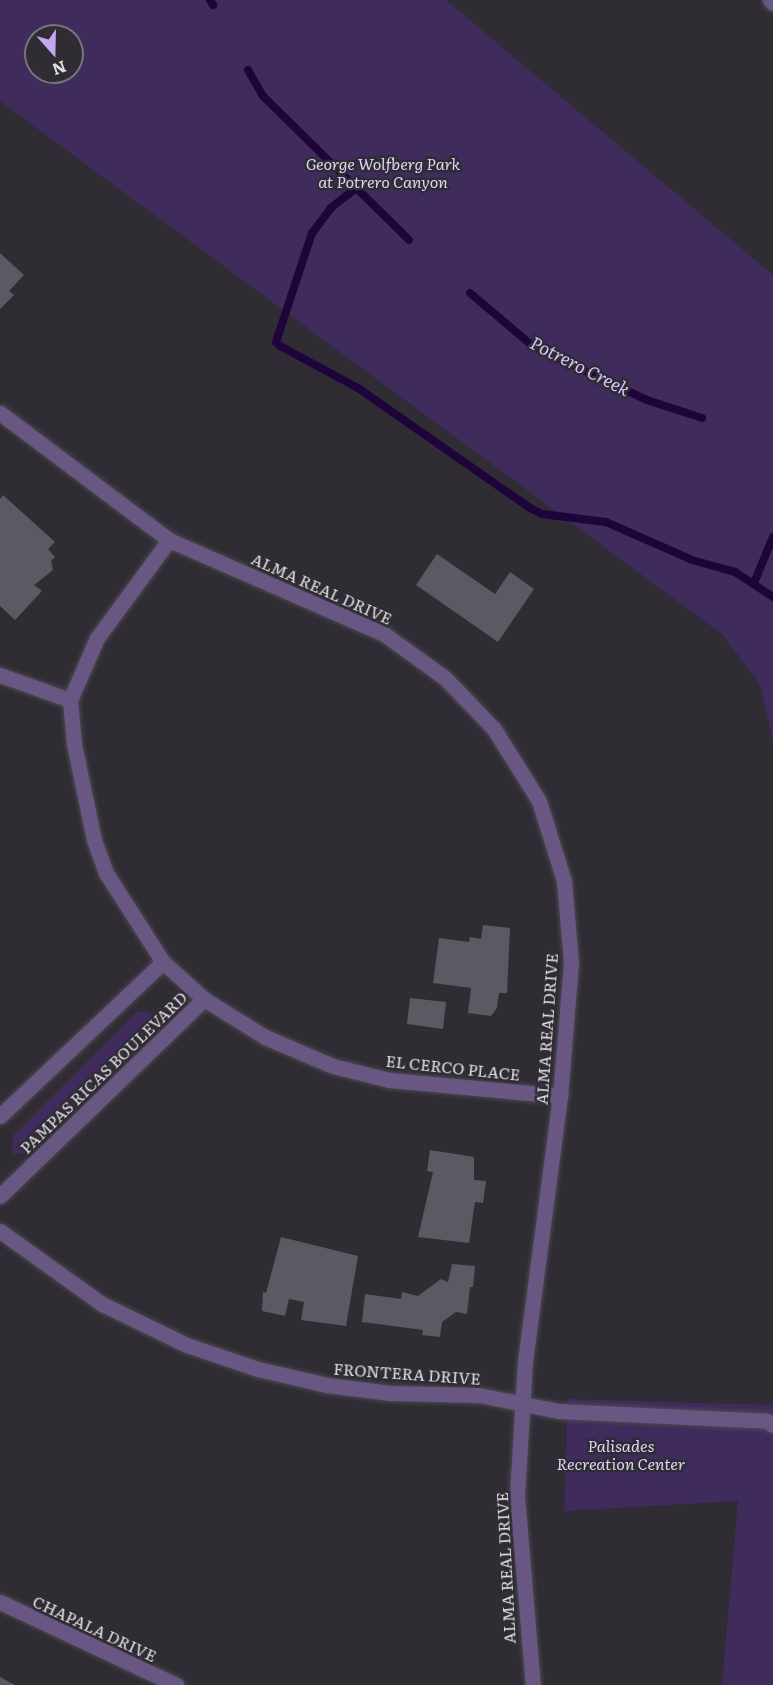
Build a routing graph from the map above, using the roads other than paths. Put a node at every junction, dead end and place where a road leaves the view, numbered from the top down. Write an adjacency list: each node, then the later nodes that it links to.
1 (0, 413): 2 (street, ALMA REAL DRIVE)
2 (169, 540): 4 (street, EL CERCO PLACE); 7 (street, ALMA REAL DRIVE)
3 (0, 675): 4 (street)
4 (70, 700): 5 (street, EL CERCO PLACE)
5 (163, 962): 6 (street, EL CERCO PLACE); 8 (street)
6 (204, 999): 7 (street, EL CERCO PLACE); 9 (street, PAMPAS RICAS BOULEVARD)
7 (560, 1096): 11 (street, ALMA REAL DRIVE)
8 (0, 1116)
9 (0, 1196)
10 (0, 1231): 11 (street, FRONTERA DRIVE)
11 (524, 1405): 12 (street, FRONTERA DRIVE); 15 (street, ALMA REAL DRIVE)
12 (773, 1425)
13 (0, 1602): 14 (street, CHAPALA DRIVE)
14 (176, 1685)
15 (533, 1685)

